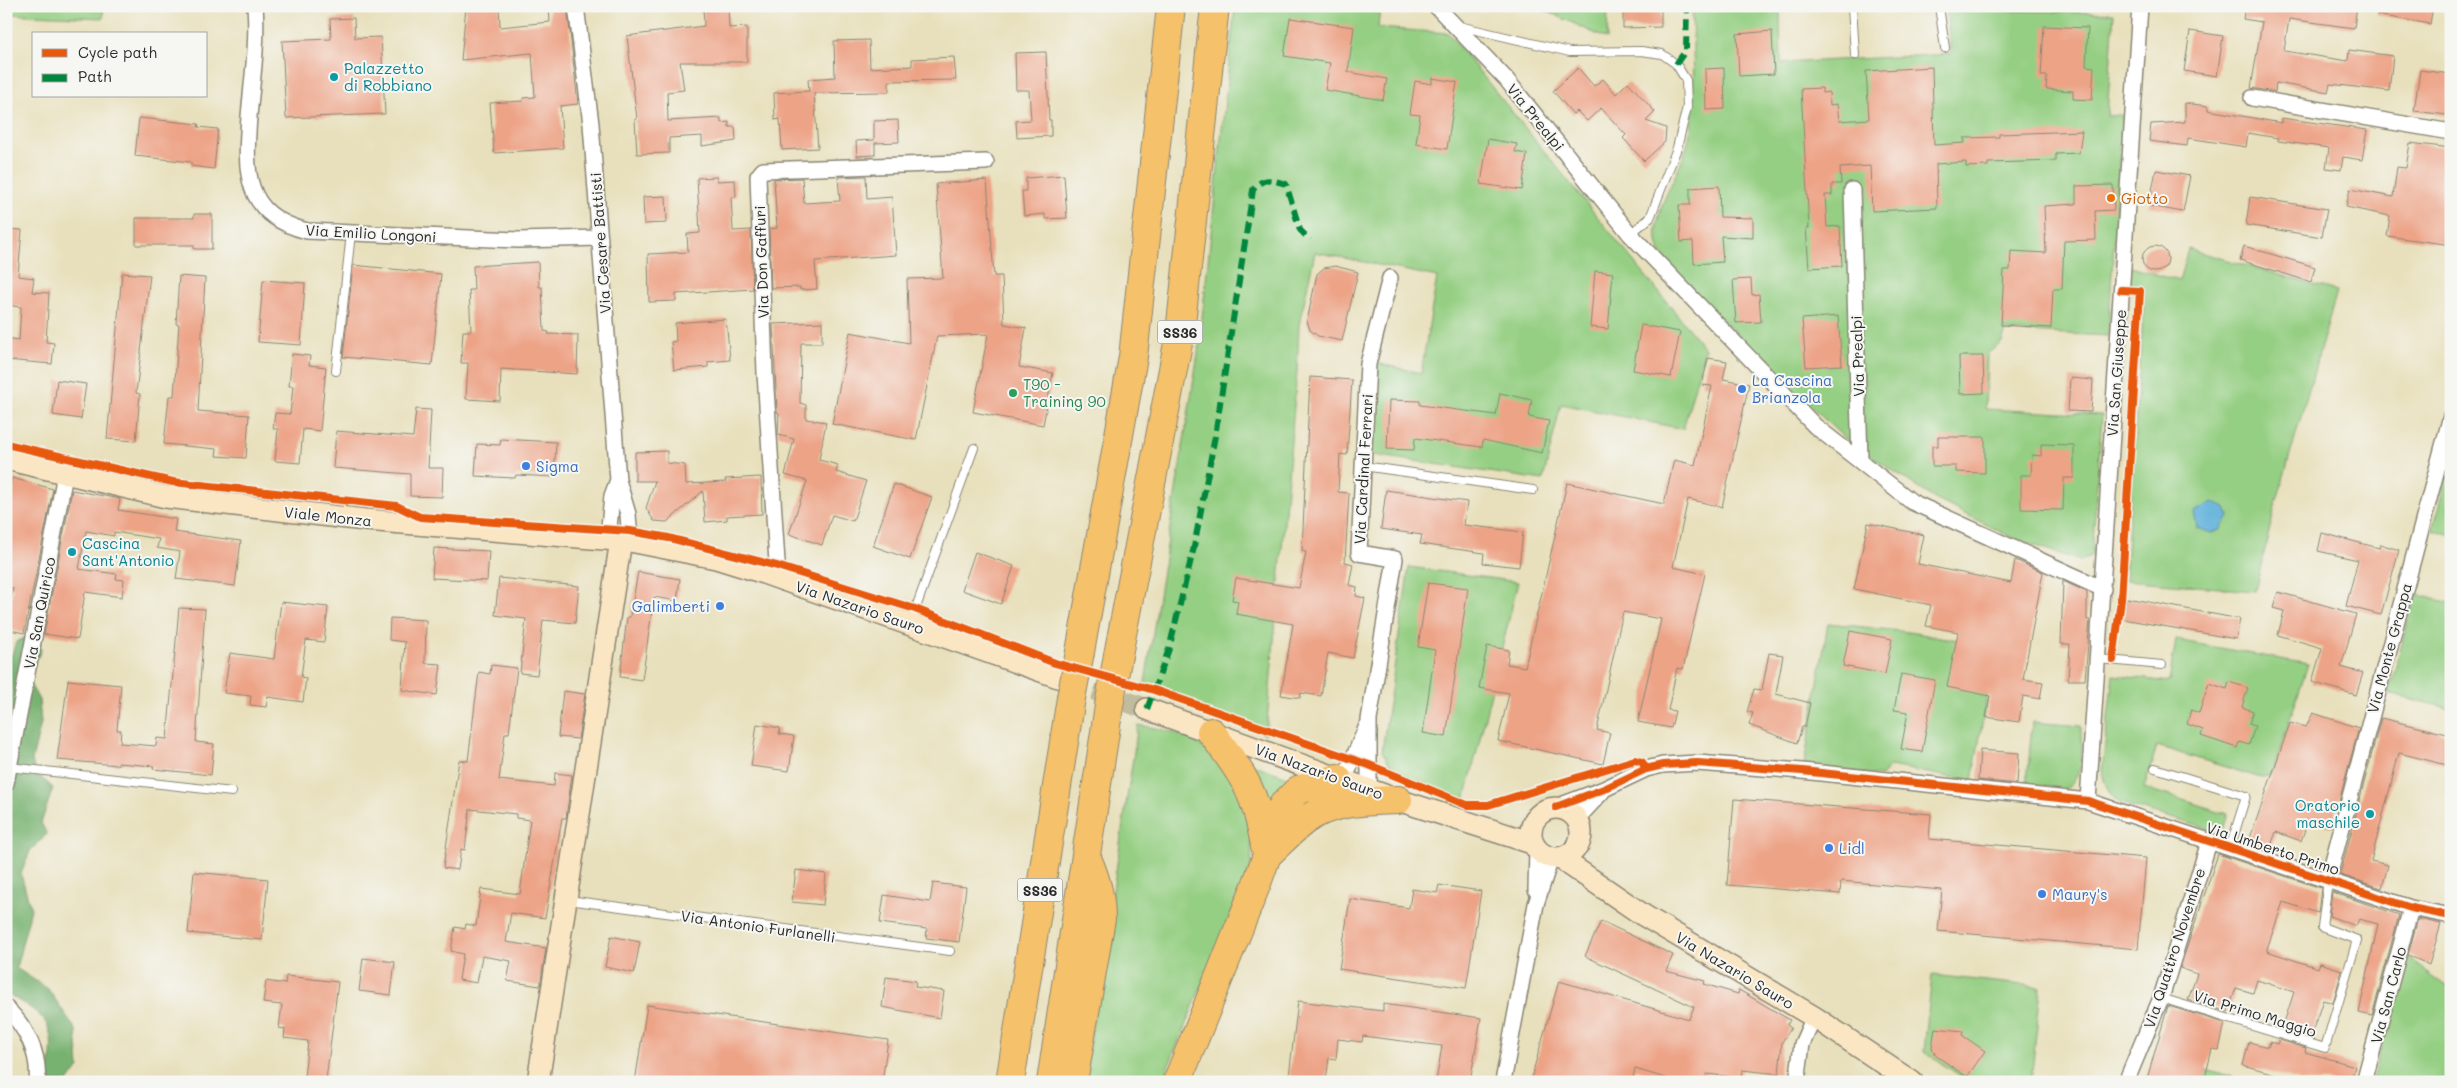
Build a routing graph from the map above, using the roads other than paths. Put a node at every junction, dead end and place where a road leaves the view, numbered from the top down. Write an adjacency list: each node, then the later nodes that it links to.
1 (255, 6): 16 (street, Via Emilio Longoni)
2 (576, 6): 18 (street, Via Cesare Battisti)
3 (1171, 6): 36 (highway, SS36, bridge)
4 (1216, 6): 58 (highway, SS36, bridge)
5 (1436, 6): 9 (street, Via Prealpi)
6 (1852, 6): 11 (lane)
7 (1939, 6): 10 (lane)
8 (2140, 6): 32 (street, Via San Giuseppe)
9 (1454, 24): 17 (street, Via Prealpi); 17 (lane)
10 (1945, 48)
11 (1855, 55)
12 (2252, 98): 13 (street)
13 (2451, 132)
14 (986, 162): 31 (street, Via Don Gaffuri)
15 (1852, 190): 24 (street, Via Prealpi)
16 (351, 233): 18 (street, Via Emilio Longoni); 20 (lane)
17 (1630, 234): 24 (street, Via Prealpi)
18 (600, 238): 27 (street, Via Cesare Battisti)
19 (1390, 278): 25 (street, Via Cardinal Ferrari)
20 (336, 372)
21 (2451, 416): 60 (street, Via Monte Grappa)
22 (974, 448): 33 (lane)
23 (6, 459): 26 (main road, Viale Monza)
24 (1860, 461): 32 (street, Via Prealpi)
25 (1363, 466): 28 (lane); 38 (street, Via Cardinal Ferrari)
26 (64, 473): 29 (main road, Viale Monza); 40 (street, Via San Quirico)
27 (618, 480): 29 (street, Via Cesare Battisti); 29 (street, Via Cesare Battisti)
28 (1532, 490)
29 (620, 539): 30 (main road, Viale Monza); 62 (main road)
30 (654, 544): 31 (main road, Via Nazario Sauro)
31 (778, 578): 33 (main road, Via Nazario Sauro)
32 (2103, 589): 34 (street, Via San Giuseppe)
33 (910, 625): 36 (main road, Via Nazario Sauro)
34 (2097, 659): 35 (lane); 48 (street, Via San Giuseppe)
35 (2162, 665)
36 (1068, 688): 69 (highway, SS36)
37 (1147, 709): 39 (main road, Via Nazario Sauro)
38 (1369, 720): 42 (street, Via Cardinal Ferrari); 44 (street, Via Cardinal Ferrari)
39 (1211, 732): 42 (main road, Via Nazario Sauro); 59 (highway)
40 (9, 768): 43 (street, Via San Quirico); 46 (lane)
41 (2155, 768): 56 (lane)
42 (1325, 777): 44 (main road, Via Nazario Sauro); 52 (highway); 59 (highway)
43 (6, 783)
44 (1369, 789): 47 (main road, Via Nazario Sauro)
45 (1604, 789): 48 (street, Via Umberto Primo); 49 (street, Via Umberto Primo); 51 (street)
46 (232, 792)
47 (1398, 800): 52 (highway); 53 (main road, Via Nazario Sauro)
48 (2088, 801): 54 (street, Via Umberto Primo)
49 (1556, 807): 50 (main road); 51 (main road)
50 (1535, 818): 53 (main road); 57 (main road)
51 (1577, 819): 55 (main road)
52 (1304, 820): 59 (highway)
53 (1492, 830): 57 (main road, Via Nazario Sauro)
54 (2209, 842): 56 (street, Via Umberto Primo); 66 (street, Via Quattro Novembre)
55 (1579, 843): 57 (main road); 61 (main road)
56 (2230, 848): 60 (street, Via Umberto Primo)
57 (1545, 852): 61 (main road, Via Nazario Sauro); 76 (street)
58 (1086, 854): 73 (highway, SS36); 74 (highway)
59 (1267, 855): 75 (highway)
60 (2328, 880): 63 (street, Via Umberto Primo); 66 (lane, Via Primo Maggio)
61 (1600, 884): 68 (main road, Via Nazario Sauro)
62 (566, 900): 65 (lane, Via Antonio Furlanelli); 71 (main road)
63 (2411, 908): 64 (street, Via Umberto Primo); 80 (street, Via San Carlo)
64 (2451, 916)
65 (950, 951)
66 (2161, 998): 79 (street, Via Quattro Novembre)
67 (6, 1008): 70 (street)
68 (1814, 1017): 77 (street); 78 (main road, Via Nazario Sauro)
69 (1012, 1070): 72 (highway)
70 (37, 1082)
71 (538, 1082)
72 (1001, 1082)
73 (1051, 1082)
74 (1073, 1082)
75 (1177, 1082)
76 (1503, 1082)
77 (1798, 1082)
78 (1912, 1082)
79 (2126, 1082)
80 (2364, 1082)

